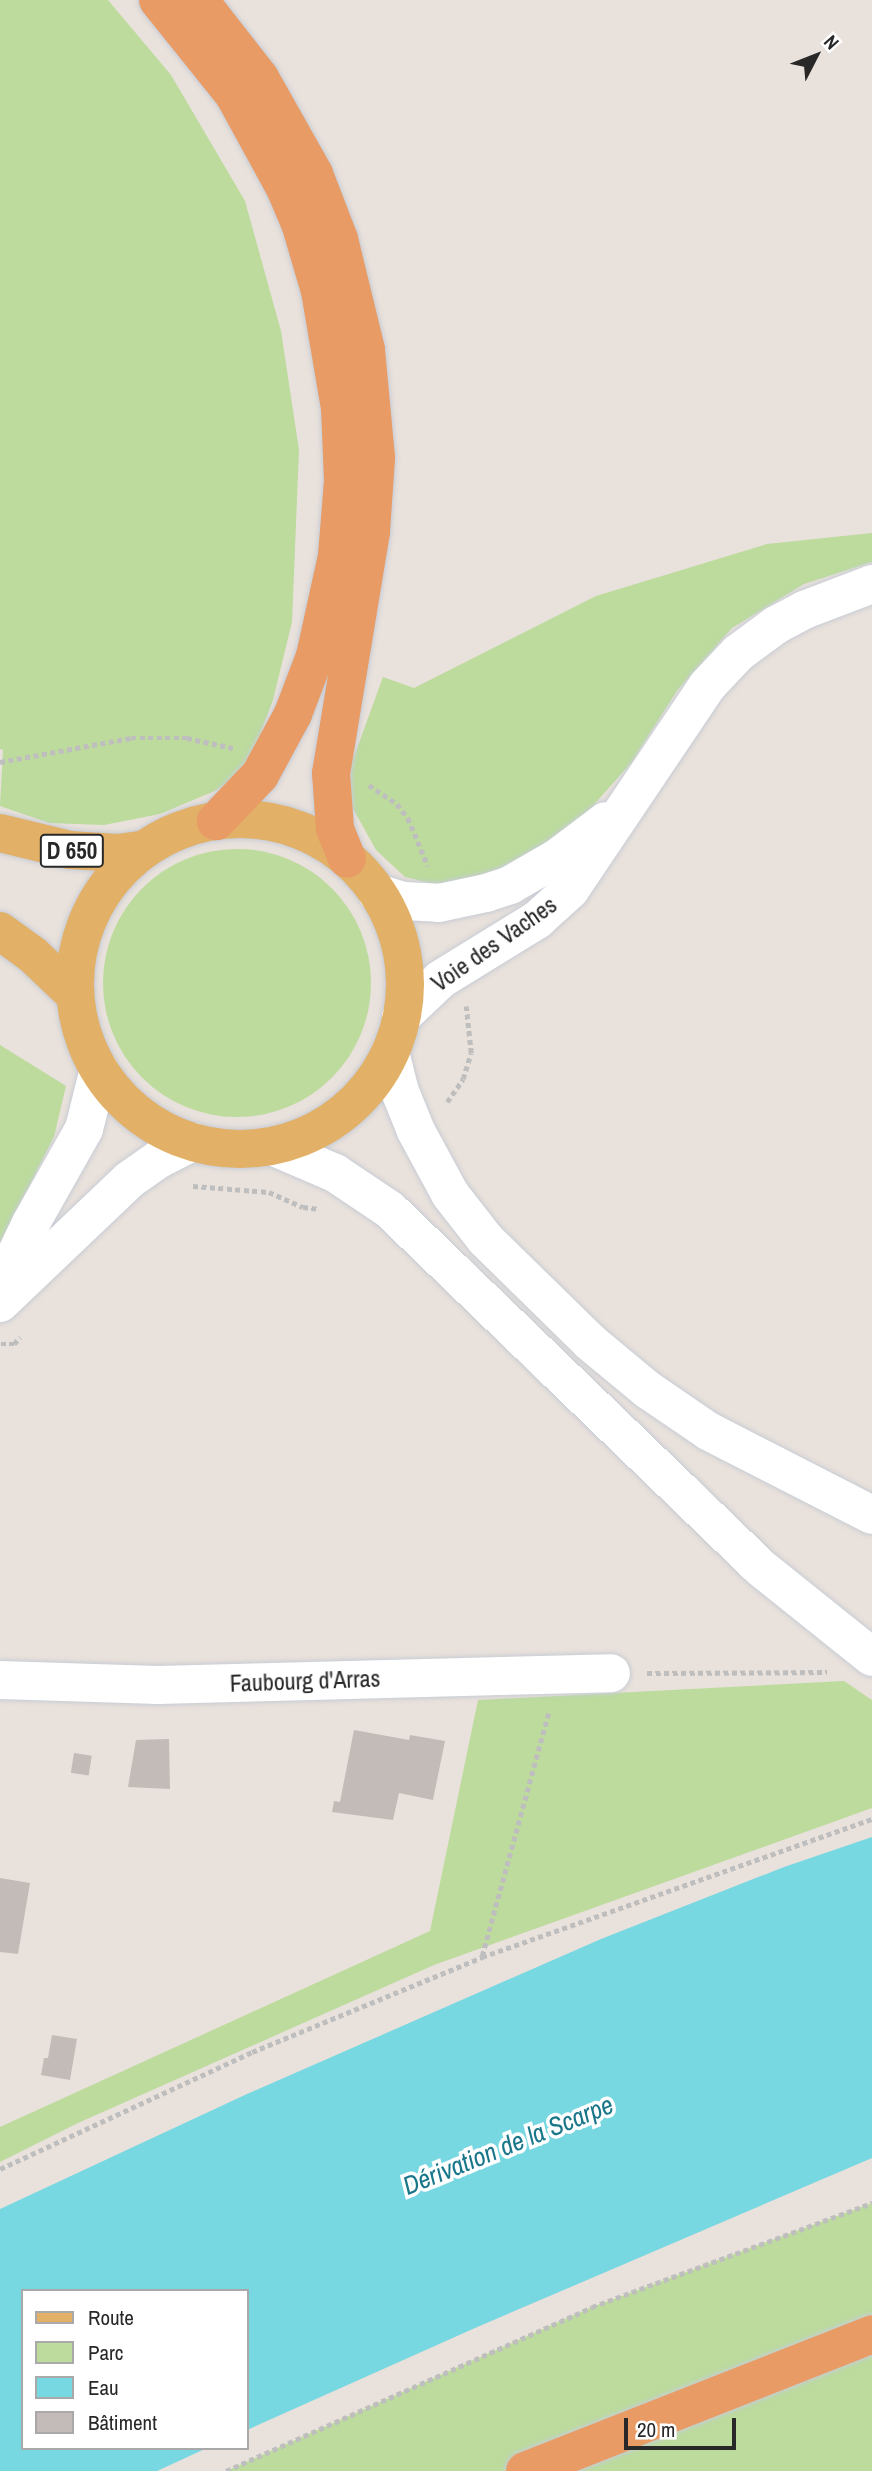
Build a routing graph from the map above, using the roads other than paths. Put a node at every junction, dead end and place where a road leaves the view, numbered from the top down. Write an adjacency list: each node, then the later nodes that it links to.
1 (158, 0): 5 (highway)
2 (199, 0): 8 (highway)
3 (872, 584): 4 (street, Voie des Vaches)
4 (632, 800): 9 (street, Voie des Vaches); 12 (street, Voie des Vaches)
5 (216, 821): 7 (main road); 8 (main road)
6 (0, 833): 7 (main road, D 650)
7 (145, 849): 11 (main road)
8 (347, 859): 9 (main road)
9 (377, 893): 12 (main road)
10 (0, 931): 11 (main road)
11 (75, 995): 13 (main road)
12 (396, 1034): 15 (main road); 18 (street)
13 (99, 1069): 14 (main road); 16 (street)
14 (193, 1142): 15 (main road); 17 (street)
15 (272, 1146): 19 (street)
16 (0, 1288)
17 (0, 1303)
18 (872, 1515)
19 (872, 1657)
20 (611, 1673): 21 (street, Faubourg d'Arras)
21 (0, 1680)
22 (872, 2334): 23 (highway)
23 (525, 2471)

